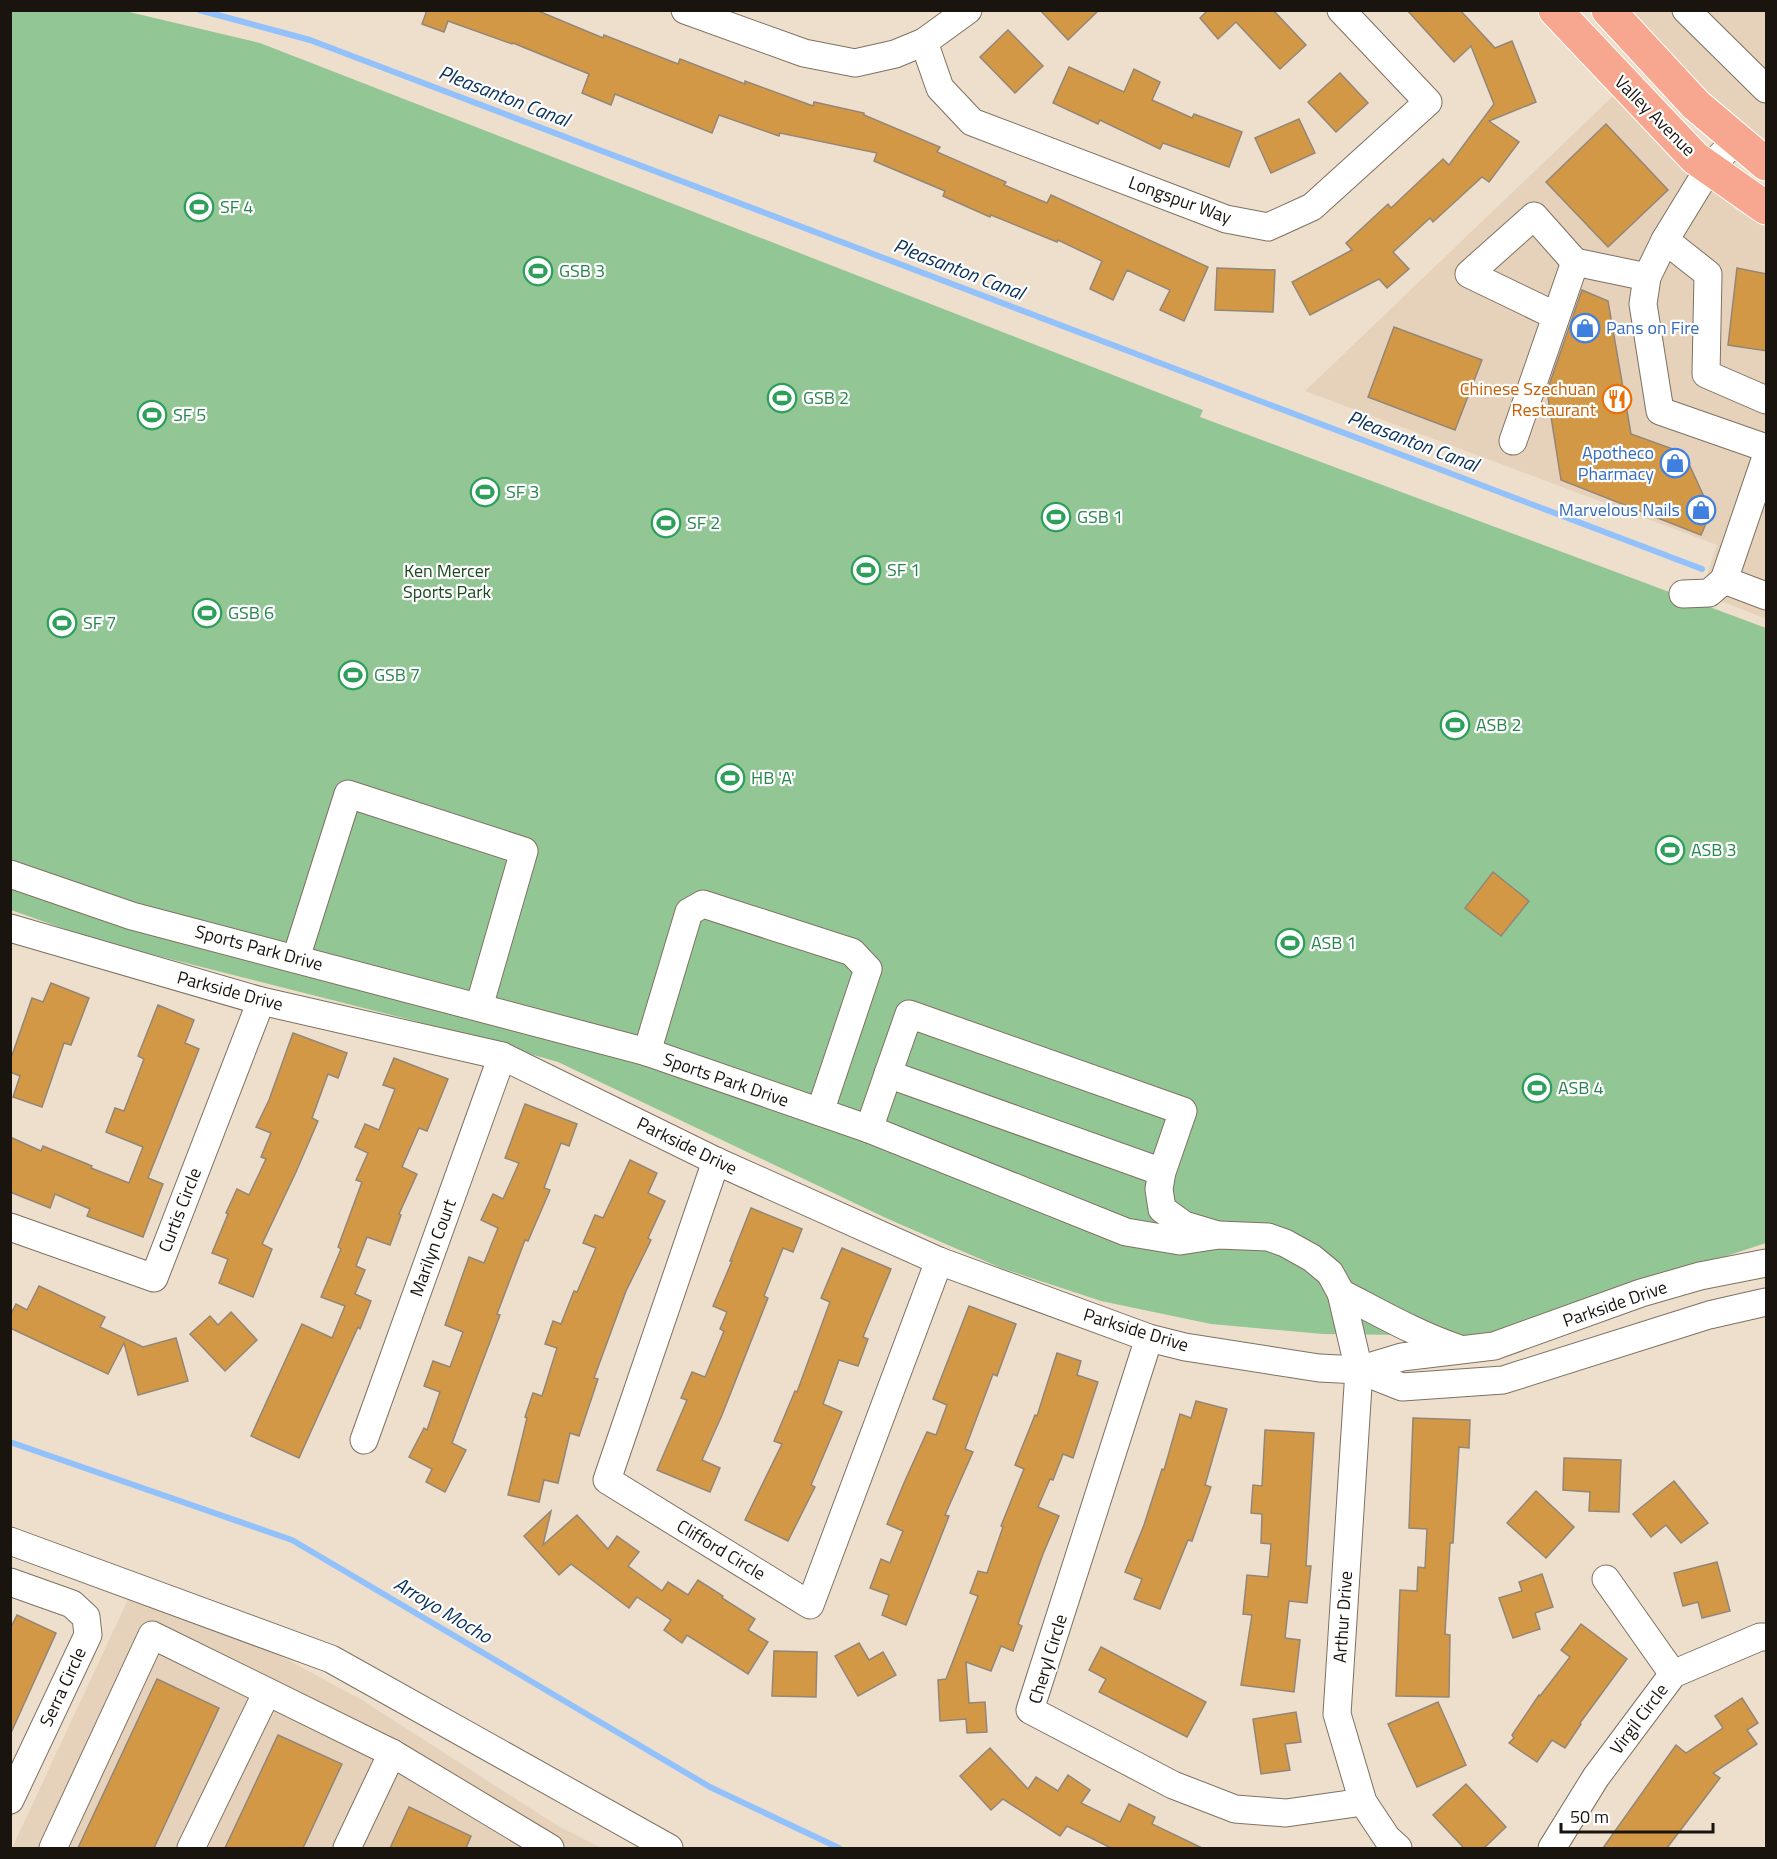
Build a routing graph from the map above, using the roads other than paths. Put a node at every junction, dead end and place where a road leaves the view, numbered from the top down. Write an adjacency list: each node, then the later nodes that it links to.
1 (685, 10): 7 (street)
2 (968, 10): 8 (street)
3 (1341, 10): 8 (street, Longspur Way)
4 (1555, 10): 12 (main road, Valley Avenue)
5 (1608, 10): 10 (main road, Valley Avenue)
6 (1686, 10): 9 (street)
7 (719, 17): 8 (street)
8 (924, 42)
9 (1767, 89)
10 (1737, 139): 11 (main road, Valley Avenue); 12 (street)
11 (1767, 164)
12 (1709, 168): 13 (main road, Valley Avenue); 14 (street)
13 (1767, 208)
14 (1665, 240): 16 (street); 18 (street)
15 (1575, 262): 16 (street); 17 (street); 17 (street)
16 (1647, 277): 20 (street)
17 (1556, 316): 19 (street)
18 (1767, 400)
19 (1513, 441)
20 (1767, 448)
21 (1767, 457): 22 (street)
22 (1724, 580): 23 (street); 24 (street)
23 (1683, 594)
24 (1767, 596)
25 (10, 874): 27 (street, Sports Park Drive)
26 (10, 928): 28 (street, Parkside Drive)
27 (296, 958): 29 (street, Sports Park Drive); 29 (street)
28 (261, 1001): 31 (street, Parkside Drive); 37 (street, Curtis Circle)
29 (479, 1007): 30 (street, Sports Park Drive)
30 (646, 1052): 33 (street, Sports Park Drive); 33 (street)
31 (502, 1056): 35 (street, Parkside Drive); 46 (street, Marilyn Court)
32 (888, 1074): 34 (street); 36 (street); 36 (street)
33 (820, 1112): 34 (street, Sports Park Drive)
34 (869, 1129): 38 (street, Sports Park Drive)
35 (716, 1161): 39 (street, Parkside Drive); 39 (street, Clifford Circle)
36 (1162, 1172): 38 (street)
37 (10, 1227)
38 (1219, 1235): 41 (street, Sports Park Drive)
39 (939, 1261): 43 (street, Parkside Drive)
40 (1767, 1263): 44 (street, Parkside Drive)
41 (1341, 1293): 44 (street); 45 (street, Sports Park Drive)
42 (1767, 1302): 45 (street, Parkside Drive)
43 (1149, 1338): 45 (street, Parkside Drive); 55 (street, Cheryl Circle)
44 (1461, 1350): 45 (street, Parkside Drive)
45 (1359, 1370): 55 (street, Arthur Drive)
46 (364, 1440)
47 (10, 1541): 61 (street)
48 (1606, 1579): 51 (street)
49 (14, 1591): 54 (street, Serra Circle)
50 (1767, 1637): 51 (street, Virgil Circle)
51 (1673, 1674): 63 (street, Virgil Circle)
52 (267, 1692): 53 (street); 57 (street); 58 (street)
53 (392, 1754): 56 (street); 59 (street)
54 (12, 1796)
55 (1363, 1802): 62 (street, Arthur Drive)
56 (508, 1837): 60 (street)
57 (53, 1848)
58 (191, 1848)
59 (347, 1848)
60 (550, 1848)
61 (669, 1848)
62 (1398, 1848)
63 (1552, 1848)

